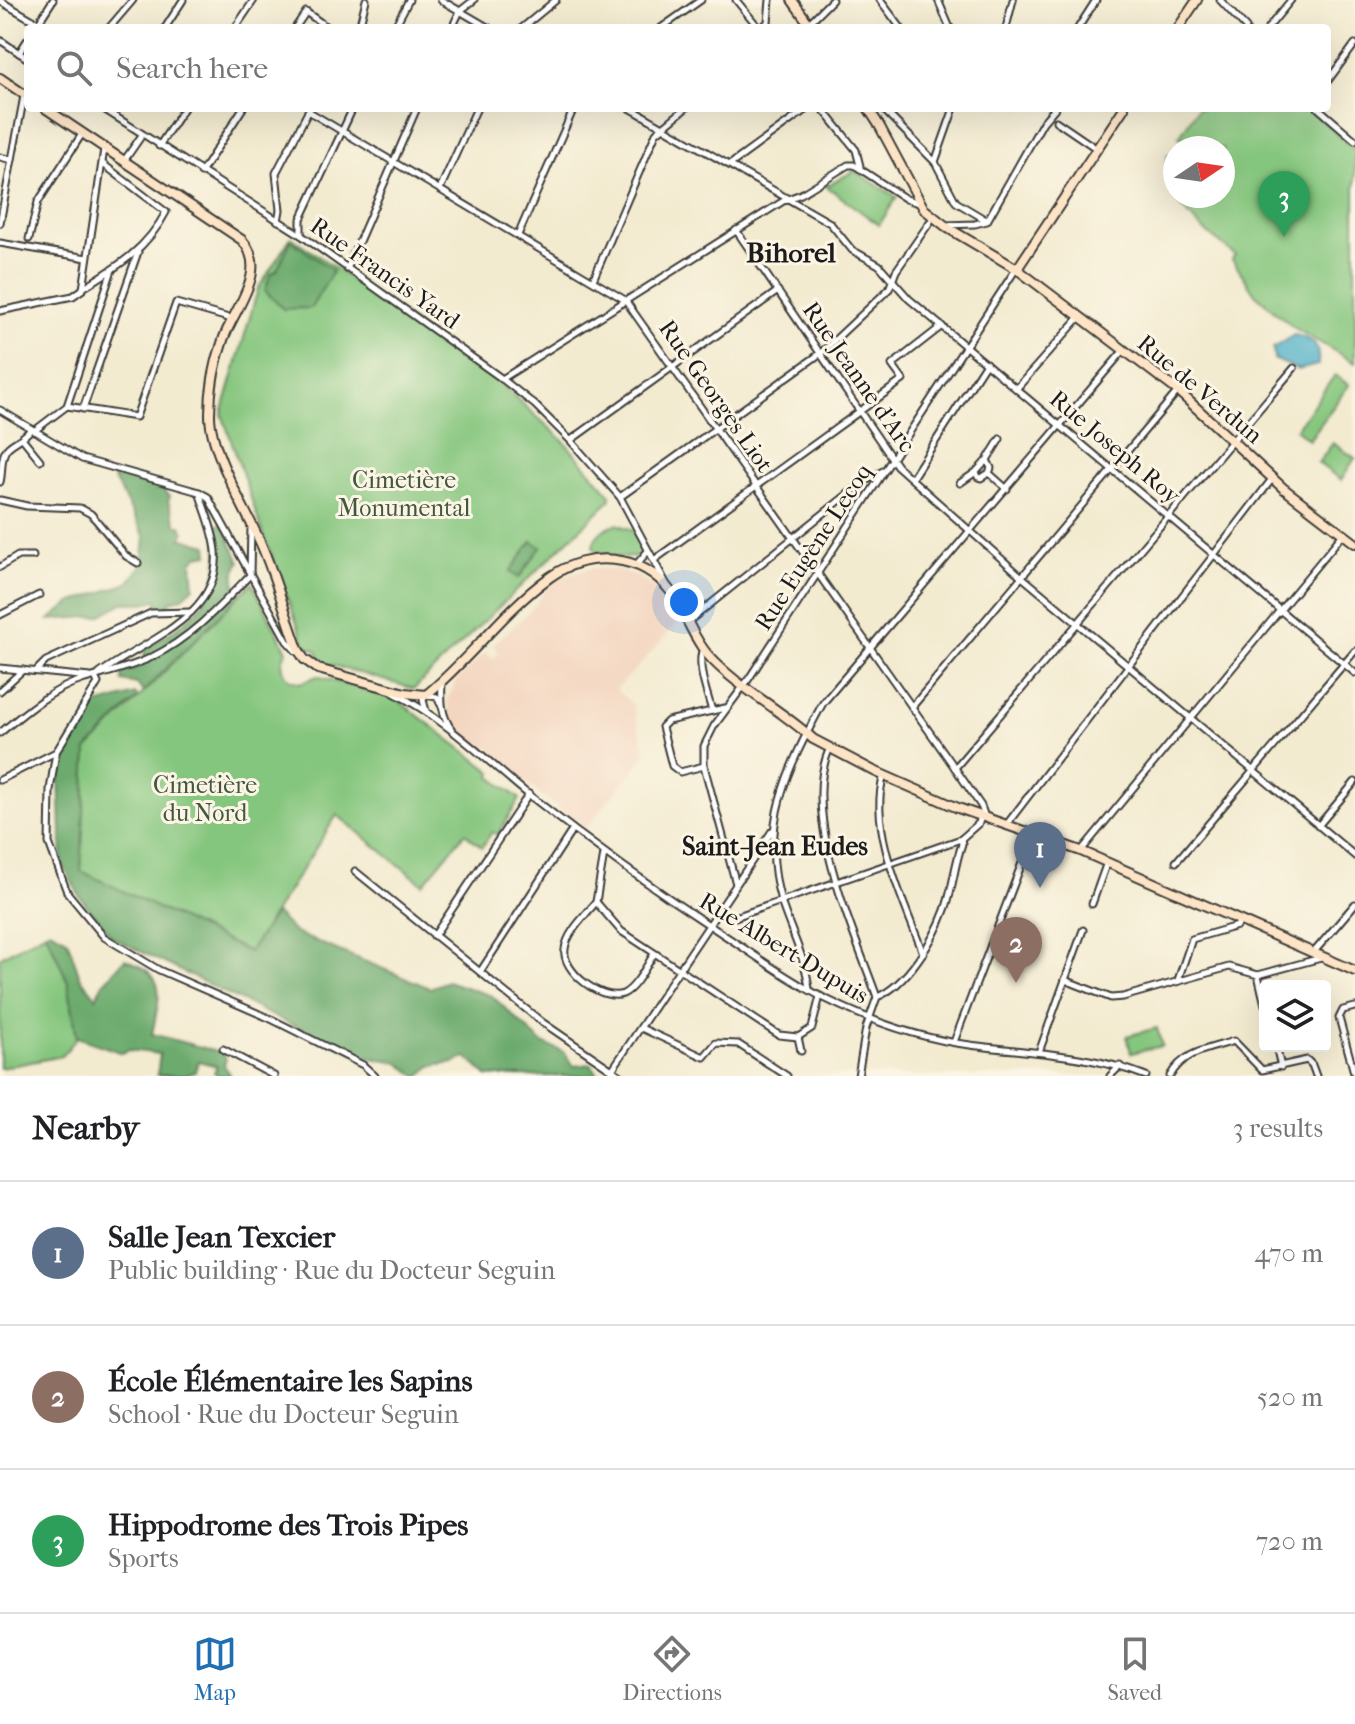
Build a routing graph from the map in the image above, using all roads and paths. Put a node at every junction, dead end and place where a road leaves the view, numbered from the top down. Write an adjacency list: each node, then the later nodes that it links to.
1 (53, 0): 25 (street)
2 (133, 0): 26 (street)
3 (183, 0): 27 (street)
4 (254, 0): 28 (street)
5 (366, 0): 31 (street)
6 (409, 0): 32 (street)
7 (441, 0): 23 (street)
8 (474, 0): 23 (street)
9 (556, 0): 35 (street)
10 (701, 0): 36 (street)
11 (736, 0): 37 (street)
12 (770, 0): 38 (street)
13 (792, 0): 39 (street)
14 (832, 0): 40 (street)
15 (880, 0): 41 (street)
16 (938, 0): 42 (street)
17 (1013, 0): 43 (street)
18 (1096, 0): 44 (street)
19 (1197, 0): 45 (street)
20 (1220, 0): 46 (street)
21 (1291, 0): 47 (street)
22 (0, 1): 24 (street)
23 (460, 11): 33 (street); 34 (street)
24 (34, 24)
25 (38, 24)
26 (112, 24)
27 (168, 24)
28 (238, 24)
29 (298, 24): 30 (street)
30 (322, 24)
31 (360, 24)
32 (396, 24)
33 (454, 24)
34 (482, 24)
35 (527, 24)
36 (667, 24)
37 (757, 24)
38 (765, 24)
39 (809, 24)
40 (812, 24)
41 (898, 24)
42 (948, 24)
43 (1007, 24)
44 (1081, 24)
45 (1181, 24)
46 (1242, 24)
47 (1271, 24)
48 (0, 40): 51 (street)
49 (1355, 44): 53 (street)
50 (24, 45): 51 (street)
51 (19, 53): 52 (street)
52 (24, 56)
53 (1331, 77)
54 (0, 78): 55 (street)
55 (24, 95)
56 (24, 105): 87 (street)
57 (51, 112): 80 (street)
58 (113, 112): 81 (street, Rue Francis Yard)
59 (181, 112): 83 (street)
60 (240, 112): 94 (street)
61 (308, 112): 98 (street)
62 (312, 112): 79 (street, Rue Georges Liot)
63 (351, 112): 79 (street)
64 (415, 112): 89 (street)
65 (475, 112): 95 (street)
66 (572, 112): 105 (street)
67 (638, 112): 78 (street, Rue Joseph Roy)
68 (680, 112): 78 (street)
69 (802, 112): 92 (street)
70 (825, 112): 93 (street)
71 (871, 112): 97 (street)
72 (886, 112): 90 (street)
73 (953, 112): 90 (street)
74 (1052, 112): 99 (street)
75 (1121, 112): 85 (street)
76 (1323, 112): 82 (street)
77 (1056, 121): 85 (street)
78 (662, 125): 92 (street, Rue Joseph Roy); 113 (street)
79 (341, 131): 89 (street, Rue Georges Liot); 104 (street)
80 (82, 133): 84 (street); 106 (street)
81 (142, 135): 83 (street, Rue Francis Yard); 88 (street)
82 (1355, 140)
83 (159, 146): 94 (street, Rue Francis Yard)
84 (104, 148): 88 (street); 91 (street)
85 (1097, 149): 111 (street)
86 (0, 157): 87 (street)
87 (12, 160): 101 (street)
88 (124, 161): 120 (street)
89 (393, 161): 95 (street, Rue Georges Liot); 110 (street)
90 (935, 162): 99 (street)
91 (102, 163): 108 (street); 109 (street)
92 (731, 164): 96 (street, Rue Joseph Roy)
93 (861, 167): 96 (street); 97 (street)
94 (201, 173): 98 (street, Rue Francis Yard)
95 (440, 189): 105 (street, Rue Georges Liot)
96 (789, 198): 103 (street); 114 (street, Rue Joseph Roy)
97 (919, 203): 102 (street, Rue de Verdun)
98 (278, 221): 104 (street, Rue Francis Yard)
99 (987, 221): 102 (street)
100 (930, 222): 114 (street)
101 (0, 223)
102 (945, 226): 111 (street, Rue de Verdun)
103 (736, 230): 116 (street, Rue Jeanne d'Arc); 117 (street)
104 (301, 235): 110 (street, Rue Francis Yard)
105 (518, 236): 113 (street, Rue Georges Liot)
106 (29, 239)
107 (0, 243): 109 (street)
108 (139, 252): 112 (street); 132 (street)
109 (87, 258): 115 (street)
110 (347, 269): 128 (street, Rue Francis Yard)
111 (1017, 269): 119 (street, Rue de Verdun); 122 (street, Rue Eugène Lecoq)
112 (113, 270): 115 (street); 131 (street)
113 (593, 280): 117 (street, Rue Georges Liot)
114 (890, 281): 121 (street, Rue Joseph Roy); 124 (street)
115 (83, 289): 118 (street)
116 (778, 291): 124 (street, Rue Jeanne d'Arc); 126 (street)
117 (625, 300): 126 (street, Rue Georges Liot); 128 (street)
118 (0, 311)
119 (1080, 317): 123 (street, Rue de Verdun); 129 (street)
120 (232, 319): 132 (street); 161 (street)
121 (942, 326): 122 (street, Rue Joseph Roy); 134 (street)
122 (966, 346): 125 (street, Rue Joseph Roy); 142 (street, Rue Eugène Lecoq)
123 (1124, 350): 130 (street, Rue de Verdun); 135 (street)
124 (821, 353): 134 (street, Rue Jeanne d'Arc); 136 (street)
125 (986, 363): 129 (street, Rue Joseph Roy); 149 (street)
126 (673, 366): 136 (street, Rue Georges Liot); 140 (street)
127 (1294, 368): 141 (street)
128 (502, 379): 140 (street, Rue Francis Yard)
129 (1017, 388): 135 (street, Rue Joseph Roy)
130 (1178, 391): 141 (street, Rue de Verdun); 145 (street)
131 (67, 406): 132 (street); 137 (street)
132 (83, 409)
133 (0, 410): 137 (street)
134 (861, 411): 142 (street, Rue Jeanne d'Arc); 154 (street)
135 (1061, 425): 145 (street, Rue Joseph Roy); 156 (street)
136 (716, 427): 154 (street, Rue Georges Liot); 158 (street)
137 (32, 430): 138 (street); 157 (street)
138 (23, 439): 143 (street); 151 (street)
139 (1000, 439): 144 (street)
140 (570, 440): 158 (street, Rue Francis Yard)
141 (1233, 442): 150 (street, Rue de Verdun); 160 (street)
142 (893, 457): 146 (street, Rue Eugène Lecoq); 149 (street, Rue Jeanne d'Arc)
143 (40, 460)
144 (987, 460): 147 (street); 148 (street)
145 (1114, 469): 160 (street, Rue Joseph Roy); 176 (street)
146 (885, 470): 152 (street); 155 (street, Rue Eugène Lecoq)
147 (976, 472): 148 (street); 153 (street)
148 (989, 473): 156 (street)
149 (912, 478): 162 (street, Rue Jeanne d'Arc)
150 (1272, 478): 163 (street, Rue de Verdun); 167 (street)
151 (0, 482)
152 (863, 482): 155 (street); 164 (street)
153 (960, 483)
154 (757, 486): 164 (street, Rue Georges Liot); 169 (street)
155 (873, 488): 174 (street, Rue Eugène Lecoq)
156 (1007, 489): 162 (street)
157 (199, 492): 175 (street); 180 (street)
158 (620, 498): 166 (street, Rue Francis Yard)
159 (0, 500): 170 (street)
160 (1169, 516): 167 (street, Rue Joseph Roy); 183 (street)
161 (252, 526): 175 (street); 187 (street)
162 (972, 532): 176 (street, Rue Jeanne d'Arc); 185 (street)
163 (1343, 534): 165 (street, Rue de Verdun); 179 (street)
164 (793, 538): 174 (street, Rue Georges Liot); 182 (street)
165 (1355, 543)
166 (648, 551): 169 (street, Rue Francis Yard); 172 (street)
167 (1213, 554): 179 (street, Rue Joseph Roy); 189 (street)
168 (33, 556): 171 (street)
169 (655, 561): 173 (street); 177 (street, Rue Francis Yard)
170 (138, 563)
171 (1, 564)
172 (636, 565): 173 (street); 195 (street)
173 (652, 573): 177 (street)
174 (818, 573): 185 (street, Rue Georges Liot); 196 (street, Rue Eugène Lecoq)
175 (250, 575): 187 (street); 194 (street)
176 (1022, 577): 183 (street, Rue Jeanne d'Arc); 202 (street)
177 (669, 588): 182 (street)
178 (39, 595): 181 (street)
179 (1281, 611): 188 (street, Rue Joseph Roy); 205 (street)
180 (192, 612): 192 (street); 194 (street)
181 (0, 615)
182 (688, 622): 184 (street)
183 (1079, 624): 189 (street, Rue Jeanne d'Arc); 212 (street)
184 (703, 648): 196 (street); 203 (street)
185 (871, 649): 202 (street, Rue Georges Liot); 207 (street)
186 (1355, 651): 188 (street)
187 (304, 659): 197 (street)
188 (1344, 664): 193 (street, Rue Joseph Roy); 213 (street)
189 (1128, 665): 205 (street, Rue Jeanne d'Arc); 219 (street)
190 (0, 668): 191 (street)
191 (23, 670): 192 (street); 198 (street)
192 (36, 671): 194 (street)
193 (1355, 673)
194 (95, 677): 206 (street); 210 (street)
195 (443, 681): 199 (street); 200 (street, Rue Albert Dupuis)
196 (744, 684): 201 (street, Rue Eugène Lecoq); 207 (street)
197 (378, 686): 199 (street); 204 (street, Rue Albert Dupuis)
198 (0, 691)
199 (426, 695): 200 (street, Rue Albert Dupuis); 204 (street)
200 (442, 706): 208 (street, Rue Albert Dupuis)
201 (726, 707): 203 (street); 211 (street, Rue Eugène Lecoq)
202 (912, 707): 212 (street, Rue Georges Liot)
203 (712, 711): 211 (street)
204 (428, 715): 208 (street, Rue Albert Dupuis)
205 (1191, 718): 213 (street, Rue Jeanne d'Arc); 225 (street)
206 (0, 733)
207 (807, 733): 209 (street); 222 (street)
208 (456, 734): 217 (street, Rue Albert Dupuis)
209 (830, 748): 214 (street); 232 (street)
210 (56, 752): 215 (street); 269 (street)
211 (704, 766): 233 (street)
212 (955, 768): 218 (street, Rue Georges Liot)
213 (1254, 771): 220 (street, Rue Jeanne d'Arc); 229 (street)
214 (884, 775): 218 (street); 230 (street)
215 (0, 780)
216 (1355, 782): 220 (street)
217 (529, 794): 221 (street, Rue Albert Dupuis); 242 (street)
218 (983, 816): 219 (street); 224 (street)
219 (1007, 824): 223 (street)
220 (1318, 826): 227 (street, Rue Jeanne d'Arc)
221 (573, 829): 226 (street, Rue Albert Dupuis); 248 (street)
222 (773, 830): 233 (street); 234 (street)
223 (1033, 833): 225 (street); 260 (street)
224 (961, 839): 230 (street); 243 (street)
225 (1081, 851): 228 (street)
226 (604, 854): 235 (street); 240 (street, Rue Albert Dupuis)
227 (1355, 856)
228 (1107, 862): 236 (street); 239 (street)
229 (1176, 862)
230 (891, 863): 232 (street); 243 (street)
231 (355, 871): 242 (street)
232 (836, 882): 234 (street); 255 (street)
233 (736, 884): 238 (street)
234 (781, 901): 238 (street); 253 (street)
235 (596, 902): 244 (street); 244 (street)
236 (1092, 904)
237 (1355, 904): 245 (street)
238 (720, 910): 240 (street)
239 (1240, 922): 245 (street); 252 (street)
240 (709, 925): 246 (street); 253 (street, Rue Albert Dupuis)
241 (1083, 930): 250 (street)
242 (434, 936): 248 (street)
243 (923, 953): 255 (street)
244 (654, 954): 246 (street)
245 (1318, 955): 247 (street); 249 (street)
246 (679, 969): 258 (street); 259 (street)
247 (1355, 971)
248 (480, 972): 267 (street)
249 (1258, 975): 251 (street); 252 (street)
250 (1065, 980): 252 (street); 263 (street)
251 (1259, 980)
252 (1177, 981)
253 (810, 990): 254 (street, Rue Albert Dupuis)
254 (820, 996): 257 (street, Rue Albert Dupuis); 259 (street)
255 (877, 997): 257 (street)
256 (1355, 1007): 277 (street)
257 (870, 1020): 260 (street, Rue Albert Dupuis); 272 (street)
258 (641, 1028): 267 (street); 271 (street)
259 (798, 1037): 262 (street)
260 (954, 1042): 263 (street, Rue Albert Dupuis)
261 (223, 1049): 268 (street)
262 (801, 1051)
263 (1039, 1052): 265 (street, Rue Albert Dupuis)
264 (1277, 1052): 266 (street)
265 (1120, 1066): 273 (street); 274 (street, Rue Albert Dupuis)
266 (1281, 1067): 275 (street); 276 (street)
267 (612, 1070): 270 (street)
268 (274, 1076)
269 (375, 1076)
270 (621, 1076)
271 (787, 1076)
272 (859, 1076)
273 (1110, 1076)
274 (1146, 1076)
275 (1170, 1076)
276 (1316, 1076)
277 (1355, 1076)

